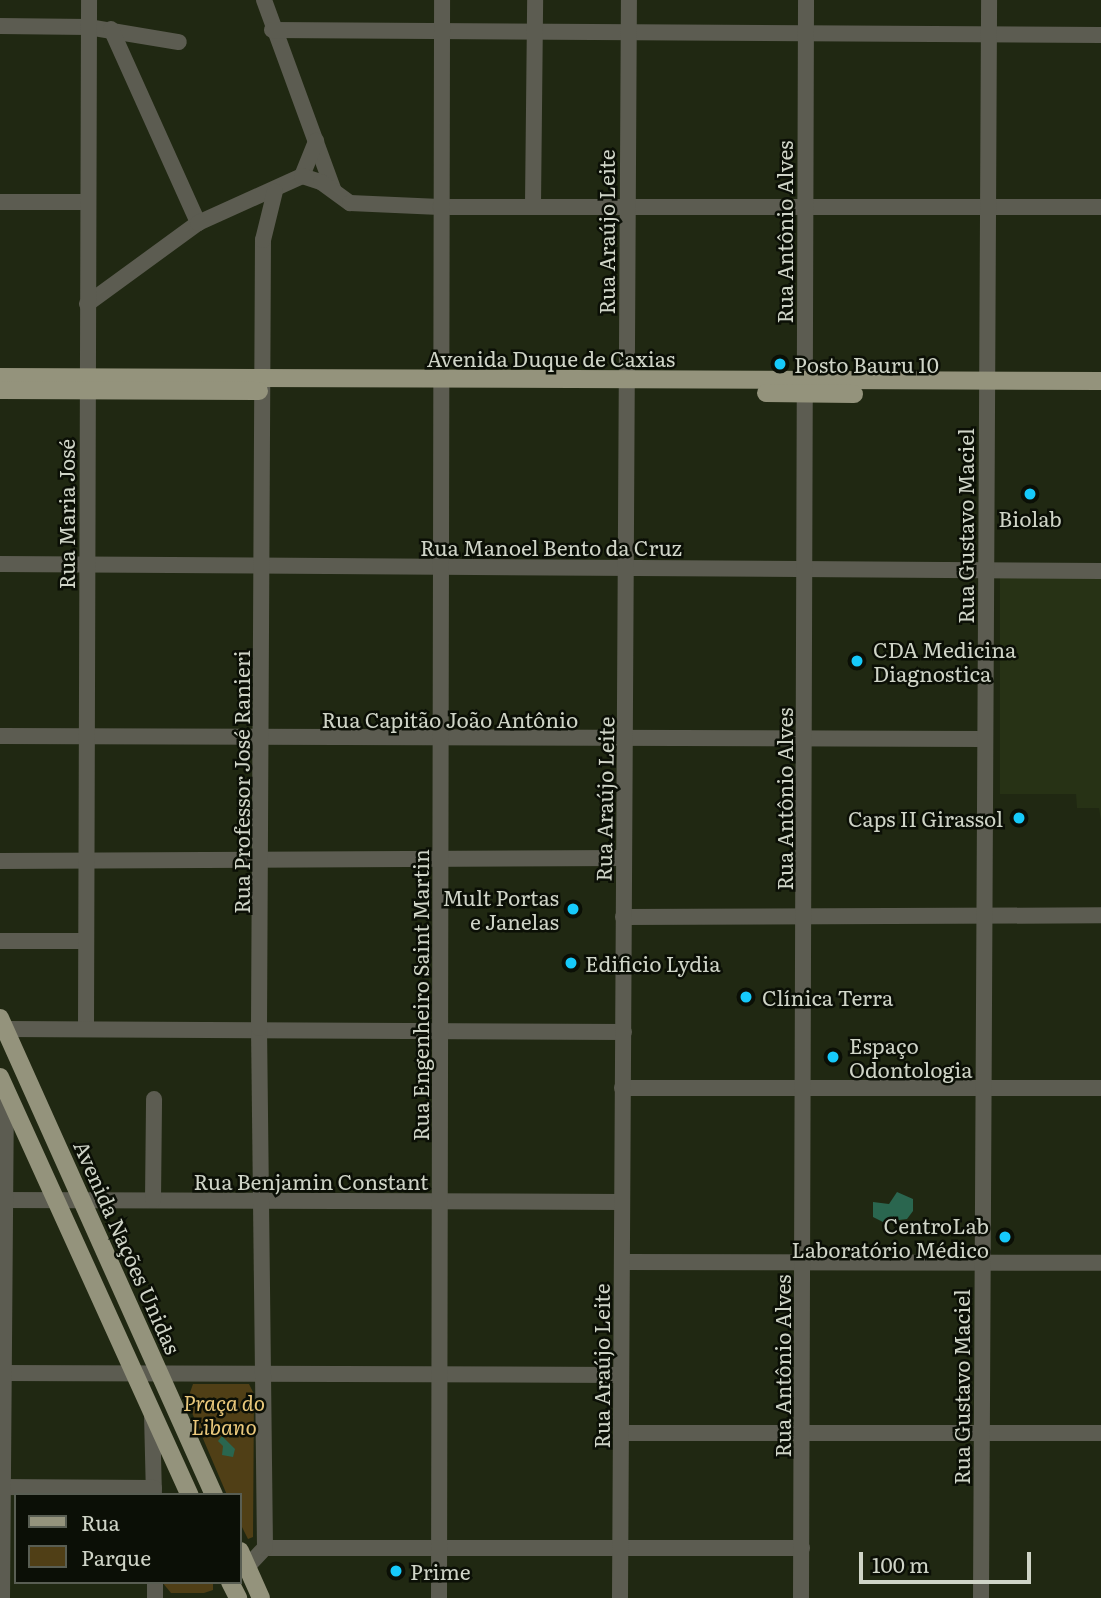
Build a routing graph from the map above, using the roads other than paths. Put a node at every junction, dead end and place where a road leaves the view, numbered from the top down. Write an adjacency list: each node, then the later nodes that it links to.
1 (264, 0): 11 (street)
2 (442, 0): 15 (street, Rua Engenheiro Saint Martin)
3 (536, 0): 12 (street)
4 (629, 0): 13 (street, Rua Araújo Leite)
5 (806, 0): 14 (street, Rua Antônio Alves)
6 (989, 0): 16 (street, Rua Gustavo Maciel)
7 (91, 1): 9 (street, Rua Maria José)
8 (0, 26): 9 (street)
9 (88, 27): 10 (street); 24 (street, Rua Maria José)
10 (111, 29): 18 (street); 31 (street)
11 (272, 30): 15 (street); 19 (street)
12 (535, 32): 13 (street); 15 (street); 25 (street)
13 (628, 33): 14 (street); 27 (street, Rua Araújo Leite)
14 (806, 33): 16 (street); 29 (street, Rua Antônio Alves)
15 (442, 34): 26 (street, Rua Engenheiro Saint Martin)
16 (989, 34): 17 (street); 30 (street, Rua Gustavo Maciel)
17 (1101, 35)
18 (179, 42)
19 (316, 141): 20 (street); 22 (street)
20 (302, 176): 21 (street); 22 (street)
21 (275, 191): 31 (street); 36 (street, Rua Professor José Ranieri)
22 (335, 193): 26 (street)
23 (0, 202): 24 (street)
24 (88, 202): 32 (street, Rua Maria José)
25 (533, 205): 26 (street); 27 (street)
26 (440, 207): 37 (street, Rua Engenheiro Saint Martin)
27 (626, 207): 29 (street); 38 (street, Rua Araújo Leite)
28 (1101, 207): 30 (street)
29 (804, 208): 30 (street); 39 (street, Rua Antônio Alves)
30 (988, 209): 40 (street, Rua Gustavo Maciel)
31 (198, 223): 32 (street)
32 (87, 304): 35 (street, Rua Maria José)
33 (0, 377): 35 (main road, Avenida Duque de Caxias)
34 (1101, 382): 40 (main road, Avenida Duque de Caxias)
35 (87, 384): 36 (main road, Avenida Duque de Caxias); 41 (main road, Avenida Duque de Caxias); 45 (street, Rua Maria José)
36 (263, 385): 37 (main road, Avenida Duque de Caxias); 44 (street, Rua Professor José Ranieri)
37 (441, 386): 38 (main road, Avenida Duque de Caxias); 46 (street, Rua Engenheiro Saint Martin)
38 (626, 387): 39 (main road, Avenida Duque de Caxias); 47 (street, Rua Araújo Leite)
39 (806, 387): 40 (main road, Avenida Duque de Caxias); 48 (street, Rua Antônio Alves)
40 (986, 388): 42 (main road, Avenida Duque de Caxias); 49 (street, Rua Gustavo Maciel)
41 (0, 390)
42 (1101, 393)
43 (0, 564): 45 (street, Rua Manoel Bento da Cruz)
44 (262, 565): 45 (street, Rua Manoel Bento da Cruz); 46 (street, Rua Manoel Bento da Cruz); 53 (street, Rua Professor José Ranieri)
45 (86, 566): 52 (street, Rua Maria José)
46 (441, 568): 47 (street, Rua Manoel Bento da Cruz); 54 (street, Rua Engenheiro Saint Martin)
47 (626, 569): 48 (street, Rua Manoel Bento da Cruz); 56 (street, Rua Araújo Leite)
48 (805, 569): 49 (street, Rua Manoel Bento da Cruz); 57 (street, Rua Antônio Alves)
49 (986, 571): 50 (street, Rua Manoel Bento da Cruz); 55 (street, Rua Gustavo Maciel)
50 (1101, 571)
51 (0, 736): 52 (street, Rua Capitão João Antônio)
52 (87, 736): 53 (street, Rua Capitão João Antônio); 58 (street, Rua Maria José)
53 (262, 739): 54 (street, Rua Capitão João Antônio); 61 (street, Rua Professor José Ranieri)
54 (441, 739): 56 (street, Rua Capitão João Antônio); 59 (street, Rua Engenheiro Saint Martin)
55 (984, 739): 57 (street, Rua Capitão João Antônio); 65 (street, Rua Gustavo Maciel)
56 (626, 740): 57 (street, Rua Capitão João Antônio); 60 (street, Rua Araújo Leite)
57 (805, 741): 64 (street, Rua Antônio Alves)
58 (86, 858): 61 (street); 62 (street); 68 (street, Rua Maria José)
59 (441, 858): 60 (street); 61 (street); 72 (street, Rua Engenheiro Saint Martin)
60 (624, 858): 66 (street, Rua Araújo Leite)
61 (263, 859): 71 (street, Rua Professor José Ranieri)
62 (0, 861)
63 (1101, 915): 65 (street)
64 (805, 916): 65 (street); 66 (street); 77 (street, Rua Antônio Alves)
65 (984, 916): 75 (street, Rua Gustavo Maciel)
66 (623, 917): 73 (street, Rua Araújo Leite)
67 (0, 941): 68 (street)
68 (85, 941): 70 (street, Rua Maria José)
69 (3, 1024): 70 (street); 83 (main road, Avenida Nações Unidas)
70 (86, 1027): 71 (street)
71 (259, 1028): 72 (street); 85 (street, Rua Professor José Ranieri)
72 (442, 1029): 73 (street); 86 (street, Rua Engenheiro Saint Martin)
73 (624, 1032): 76 (street, Rua Araújo Leite)
74 (3, 1083): 80 (street); 82 (main road)
75 (983, 1087): 77 (street); 78 (street); 89 (street, Rua Gustavo Maciel)
76 (622, 1088): 77 (street); 84 (street, Rua Araújo Leite)
77 (804, 1088): 87 (street, Rua Antônio Alves)
78 (1101, 1088)
79 (154, 1099): 81 (street)
80 (2, 1200): 82 (street, Rua Benjamin Constant); 91 (street)
81 (153, 1200): 83 (street, Rua Benjamin Constant); 85 (street, Rua Benjamin Constant)
82 (57, 1201): 83 (street, Rua Benjamin Constant); 92 (main road)
83 (83, 1201): 96 (main road, Avenida Nações Unidas)
84 (622, 1202): 86 (street, Rua Benjamin Constant); 88 (street, Rua Araújo Leite)
85 (264, 1203): 86 (street, Rua Benjamin Constant); 94 (street, Rua Professor José Ranieri)
86 (440, 1203): 93 (street, Rua Engenheiro Saint Martin)
87 (803, 1259): 88 (street); 89 (street); 100 (street, Rua Antônio Alves)
88 (622, 1262): 95 (street, Rua Araújo Leite)
89 (982, 1262): 90 (street); 98 (street, Rua Gustavo Maciel)
90 (1101, 1263)
91 (1, 1373): 92 (street); 102 (street)
92 (136, 1374): 96 (street); 97 (main road)
93 (441, 1374): 94 (street); 95 (street); 106 (street, Rua Engenheiro Saint Martin)
94 (263, 1375): 96 (street); 107 (street)
95 (621, 1375): 99 (street, Rua Araújo Leite)
96 (161, 1376): 105 (main road, Avenida Nações Unidas)
97 (152, 1412): 103 (street); 104 (main road)
98 (983, 1431): 100 (street); 101 (street); 116 (street, Rua Gustavo Maciel)
99 (622, 1433): 100 (street); 109 (street, Rua Araújo Leite)
100 (803, 1433): 108 (street, Rua Antônio Alves)
101 (1101, 1433)
102 (1, 1487): 103 (street); 111 (street)
103 (154, 1492)
104 (189, 1493)
105 (213, 1493)
106 (440, 1547): 107 (street); 109 (street); 113 (street, Rua Engenheiro Saint Martin)
107 (265, 1548): 110 (street)
108 (802, 1548): 109 (street); 115 (street, Rua Antônio Alves)
109 (620, 1550): 114 (street, Rua Araújo Leite)
110 (243, 1559): 112 (main road)
111 (2, 1598)
112 (261, 1598)
113 (439, 1598)
114 (620, 1598)
115 (801, 1598)
116 (981, 1598)

